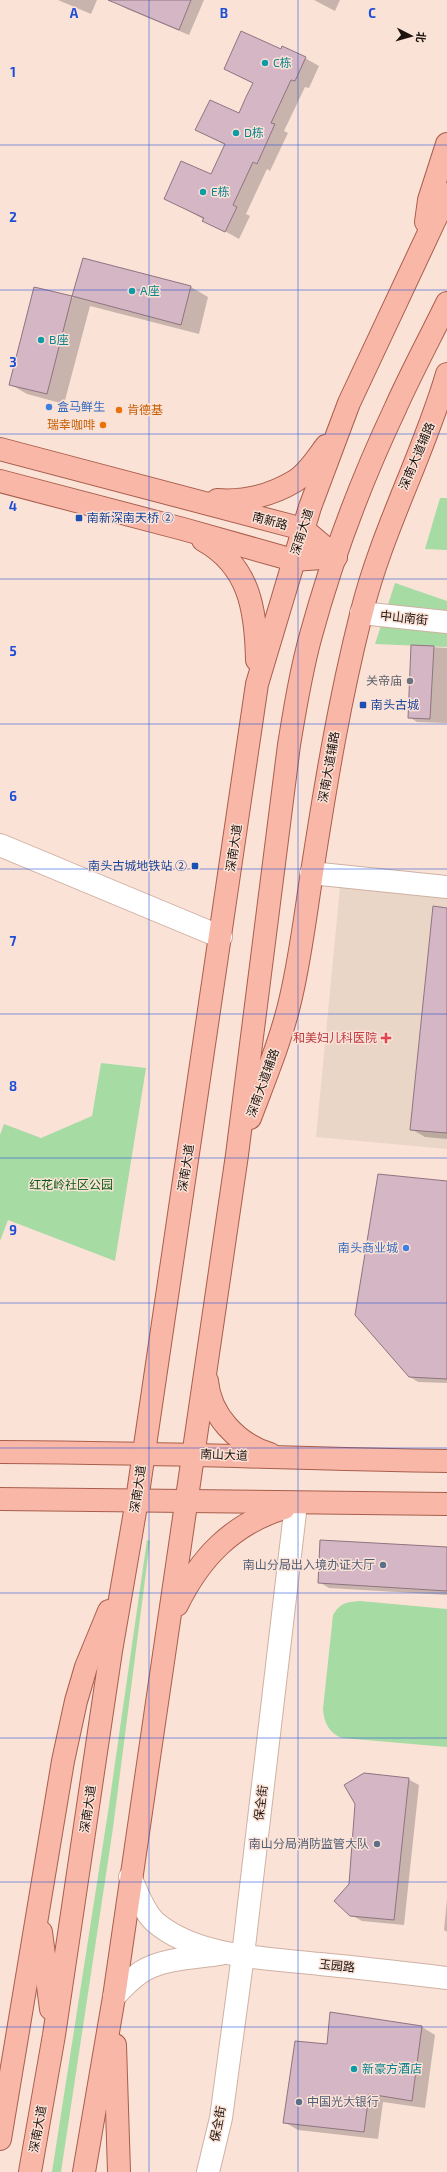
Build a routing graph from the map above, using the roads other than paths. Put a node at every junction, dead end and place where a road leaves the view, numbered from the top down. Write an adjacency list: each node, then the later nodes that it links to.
1 (447, 144): 3 (main road)
2 (447, 194): 3 (main road, 深南大道)
3 (424, 242): 7 (main road, 深南大道)
4 (447, 303): 14 (main road)
5 (447, 374): 8 (main road)
6 (447, 387): 8 (street, 深南大道辅路)
7 (349, 403): 11 (main road); 13 (main road, 深南大道)
8 (435, 414): 16 (main road, 深南大道辅路)
9 (0, 449): 11 (main road, 南新路)
10 (0, 481): 12 (main road)
11 (189, 499): 13 (main road, 南新路)
12 (183, 529): 15 (main road); 18 (main road)
13 (303, 530): 14 (main road, 南新路); 15 (main road, 深南大道)
14 (336, 556): 15 (main road); 23 (main road)
15 (293, 560): 18 (main road, 深南大道)
16 (361, 613): 17 (street, 中山南街); 20 (main road, 深南大道辅路)
17 (447, 622)
18 (257, 684): 22 (main road, 深南大道)
19 (0, 845): 22 (street)
20 (311, 873): 21 (street); 23 (main road, 深南大道辅路)
21 (447, 887)
22 (221, 937): 26 (main road, 深南大道)
23 (237, 1154): 24 (main road)
24 (206, 1364): 27 (main road); 28 (main road)
25 (0, 1452): 26 (main road, 南山大道)
26 (143, 1453): 27 (main road, 南山大道); 31 (main road, 深南大道)
27 (193, 1454): 28 (main road, 南山大道); 32 (main road)
28 (288, 1459): 29 (main road, 南山大道)
29 (447, 1461)
30 (0, 1499): 31 (main road)
31 (136, 1500): 32 (main road); 35 (main road, 深南大道)
32 (186, 1502): 33 (main road); 36 (main road)
33 (296, 1504): 34 (main road); 36 (main road); 39 (street, 保全街)
34 (447, 1504)
35 (122, 1583): 38 (main road); 42 (main road, 深南大道)
36 (166, 1637): 37 (main road)
37 (130, 1877): 39 (street); 41 (main road)
38 (38, 1908): 42 (main road); 43 (main road)
39 (235, 1954): 40 (street, 玉园路); 41 (street); 47 (street, 保全街)
40 (447, 1978)
41 (114, 1997): 45 (main road); 46 (main road)
42 (54, 2035): 44 (main road, 深南大道)
43 (0, 2139)
44 (30, 2172)
45 (84, 2172)
46 (119, 2172)
47 (208, 2172)

